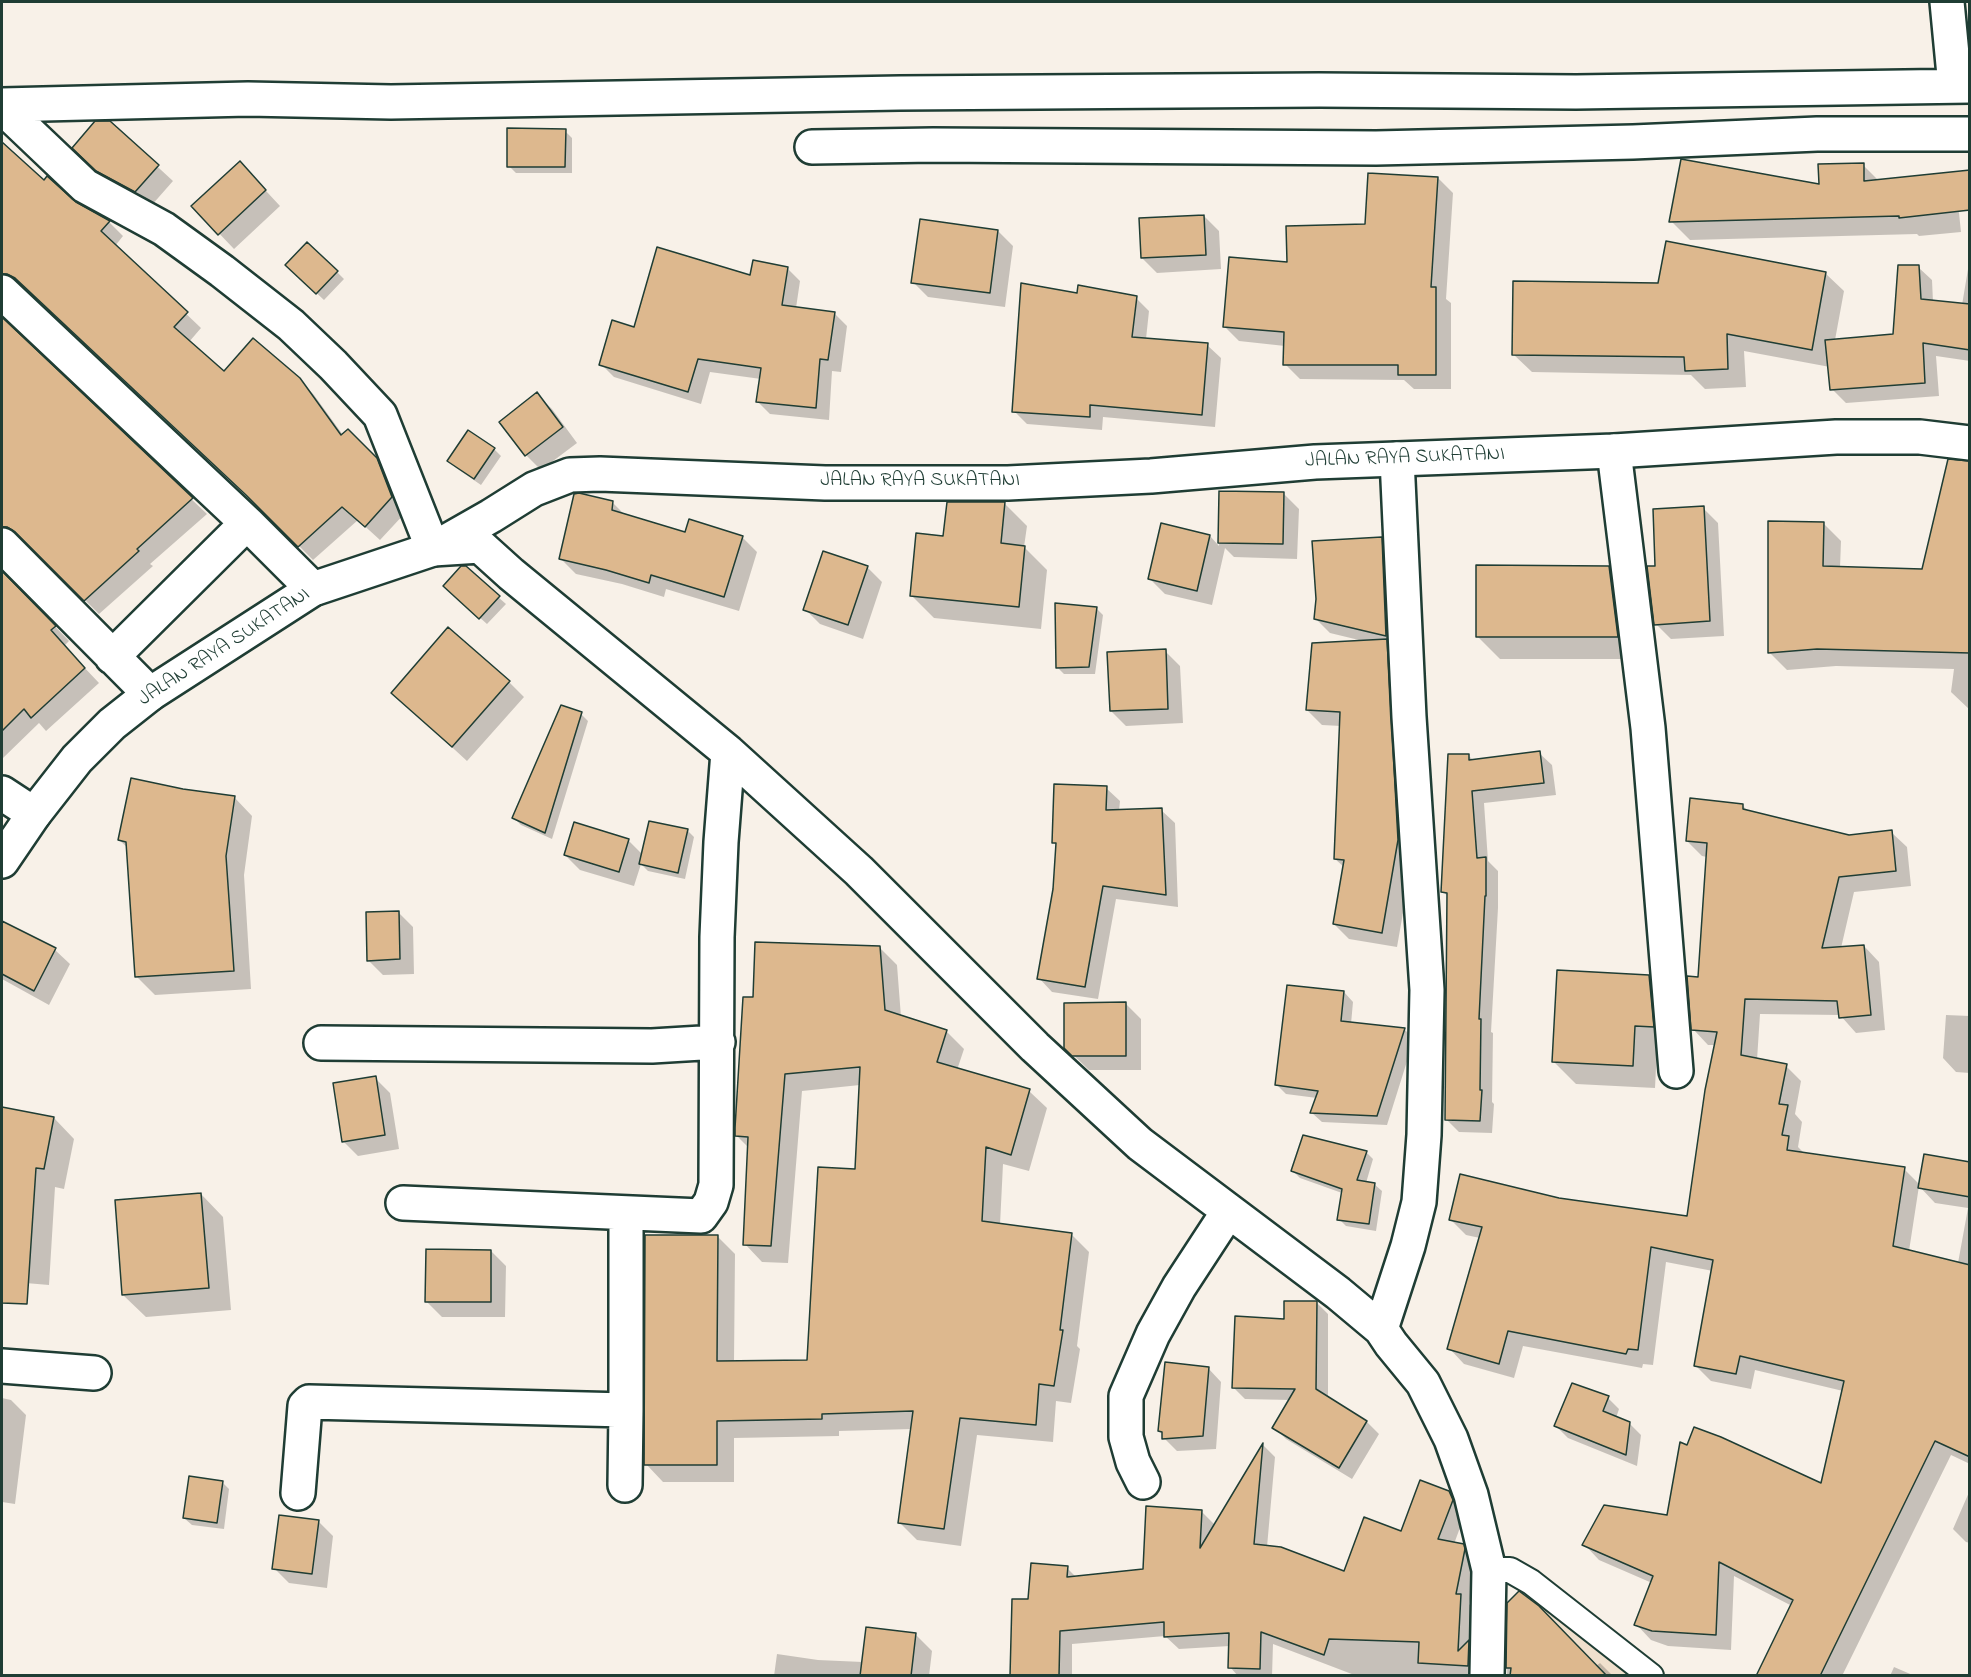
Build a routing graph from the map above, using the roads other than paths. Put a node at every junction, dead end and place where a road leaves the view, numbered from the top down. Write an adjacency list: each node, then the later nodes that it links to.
1 (1947, 2): 2 (street)
2 (1962, 86): 3 (street)
3 (1687, 89): 4 (street); 6 (street)
4 (2, 106): 14 (street)
5 (1970, 134): 6 (street)
6 (1684, 140): 7 (street)
7 (812, 147)
8 (2, 292): 12 (street)
9 (1970, 443): 10 (street, JALAN RAYA SUKATANI)
10 (1614, 452): 11 (street, JALAN RAYA SUKATANI); 24 (street)
11 (1397, 459): 14 (street, JALAN RAYA SUKATANI); 28 (street)
12 (247, 523): 15 (street); 16 (street)
13 (2, 544): 16 (street)
14 (433, 549): 15 (street, JALAN RAYA SUKATANI); 18 (street)
15 (313, 589): 17 (street, JALAN RAYA SUKATANI)
16 (112, 657): 17 (street)
17 (150, 694): 20 (street, JALAN RAYA SUKATANI)
18 (728, 752): 22 (street); 26 (street)
19 (2, 793): 20 (street)
20 (34, 814): 21 (street, JALAN RAYA SUKATANI)
21 (2, 861)
22 (718, 1042): 23 (street); 27 (street)
23 (321, 1043)
24 (1676, 1071)
25 (403, 1203): 27 (street)
26 (1228, 1212): 28 (street); 32 (street)
27 (626, 1213): 31 (street)
28 (1381, 1329): 35 (street)
29 (2, 1366): 30 (street)
30 (94, 1373)
31 (626, 1410): 33 (street); 34 (street)
32 (1143, 1482)
33 (626, 1485)
34 (298, 1493)
35 (1489, 1570): 36 (street); 37 (lane)
36 (1487, 1676)
37 (1651, 1676)

